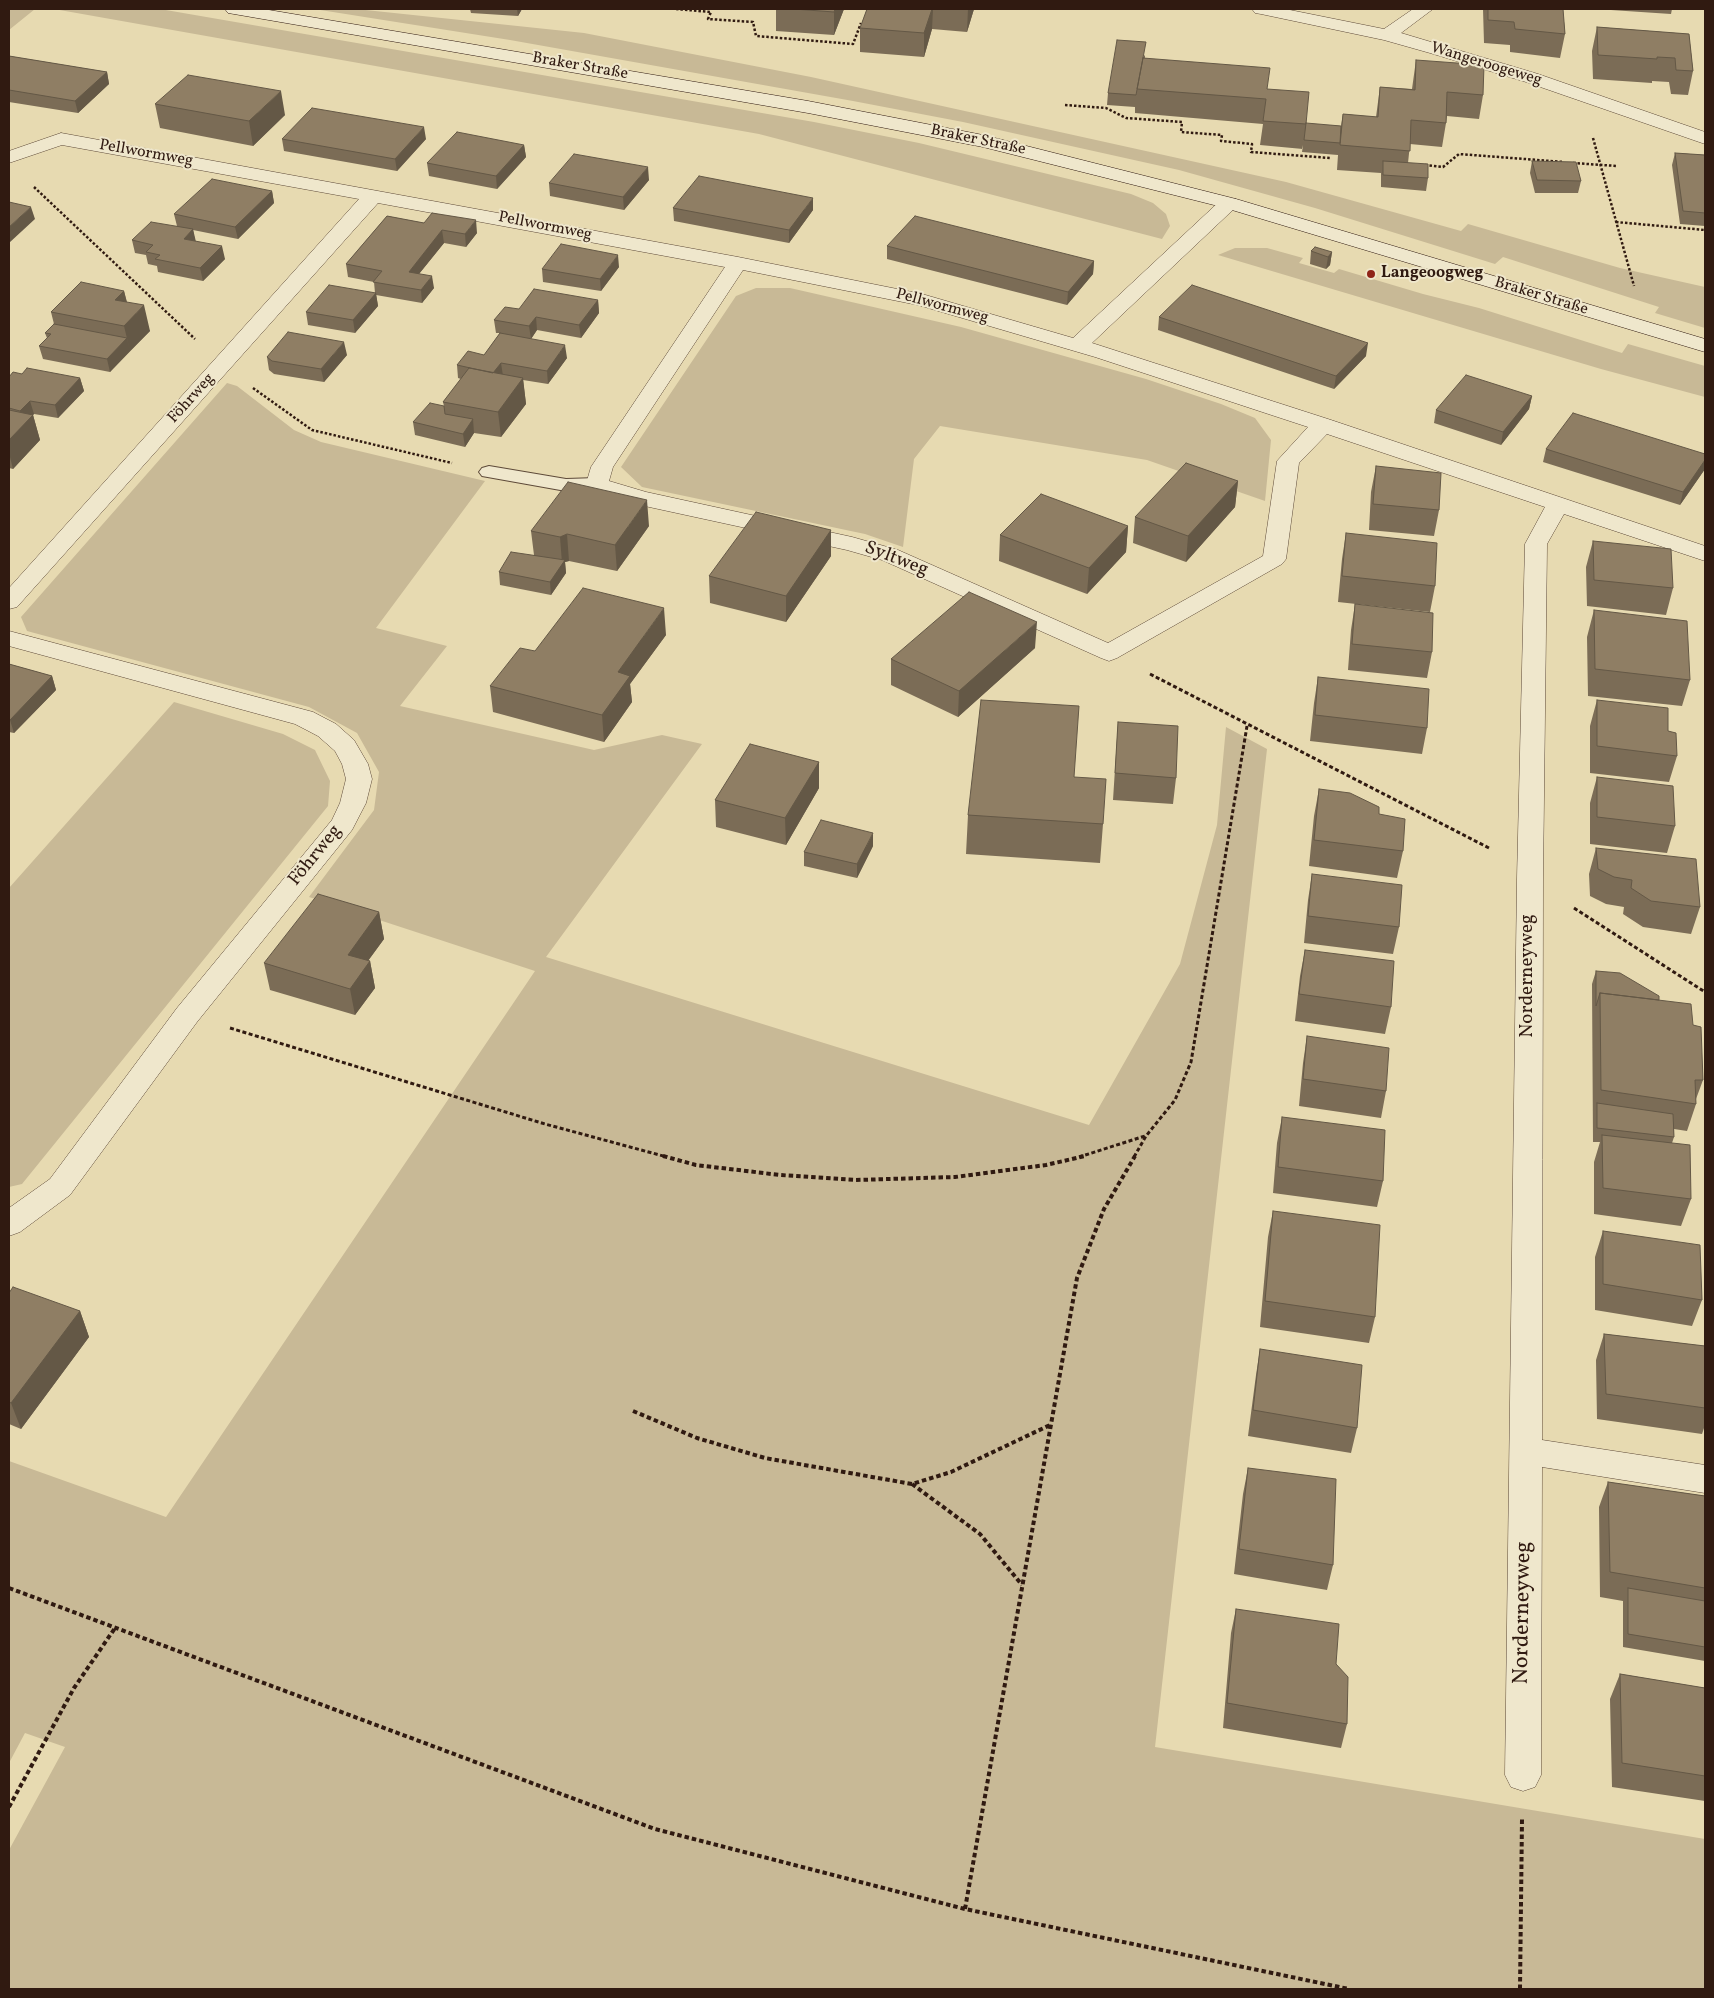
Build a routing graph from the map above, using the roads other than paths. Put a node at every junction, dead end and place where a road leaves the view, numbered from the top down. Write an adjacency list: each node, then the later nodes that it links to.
1 (234, 9): 8 (street, Braker Straße)
2 (1261, 9): 4 (street, Wangeroogeweg)
3 (1424, 9): 4 (street)
4 (1387, 35): 5 (street, Wangeroogeweg)
5 (1705, 138)
6 (9, 157): 7 (street, Pellwormweg)
7 (374, 195): 9 (street, Pellwormweg); 17 (street, Föhrweg)
8 (1229, 203): 10 (street); 11 (street, Braker Straße)
9 (738, 263): 10 (street, Pellwormweg); 14 (street)
10 (1078, 345): 12 (street)
11 (1705, 346)
12 (1323, 424): 14 (street, Syltweg); 15 (street)
13 (488, 472): 14 (lane)
14 (597, 484)
15 (1557, 506): 16 (street); 20 (street, Norderneyweg)
16 (1705, 554)
17 (9, 602)
18 (9, 638): 19 (street, Föhrweg)
19 (9, 1224)
20 (1526, 1452): 21 (street); 22 (street, Norderneyweg)
21 (1705, 1478)
22 (1522, 1776)

